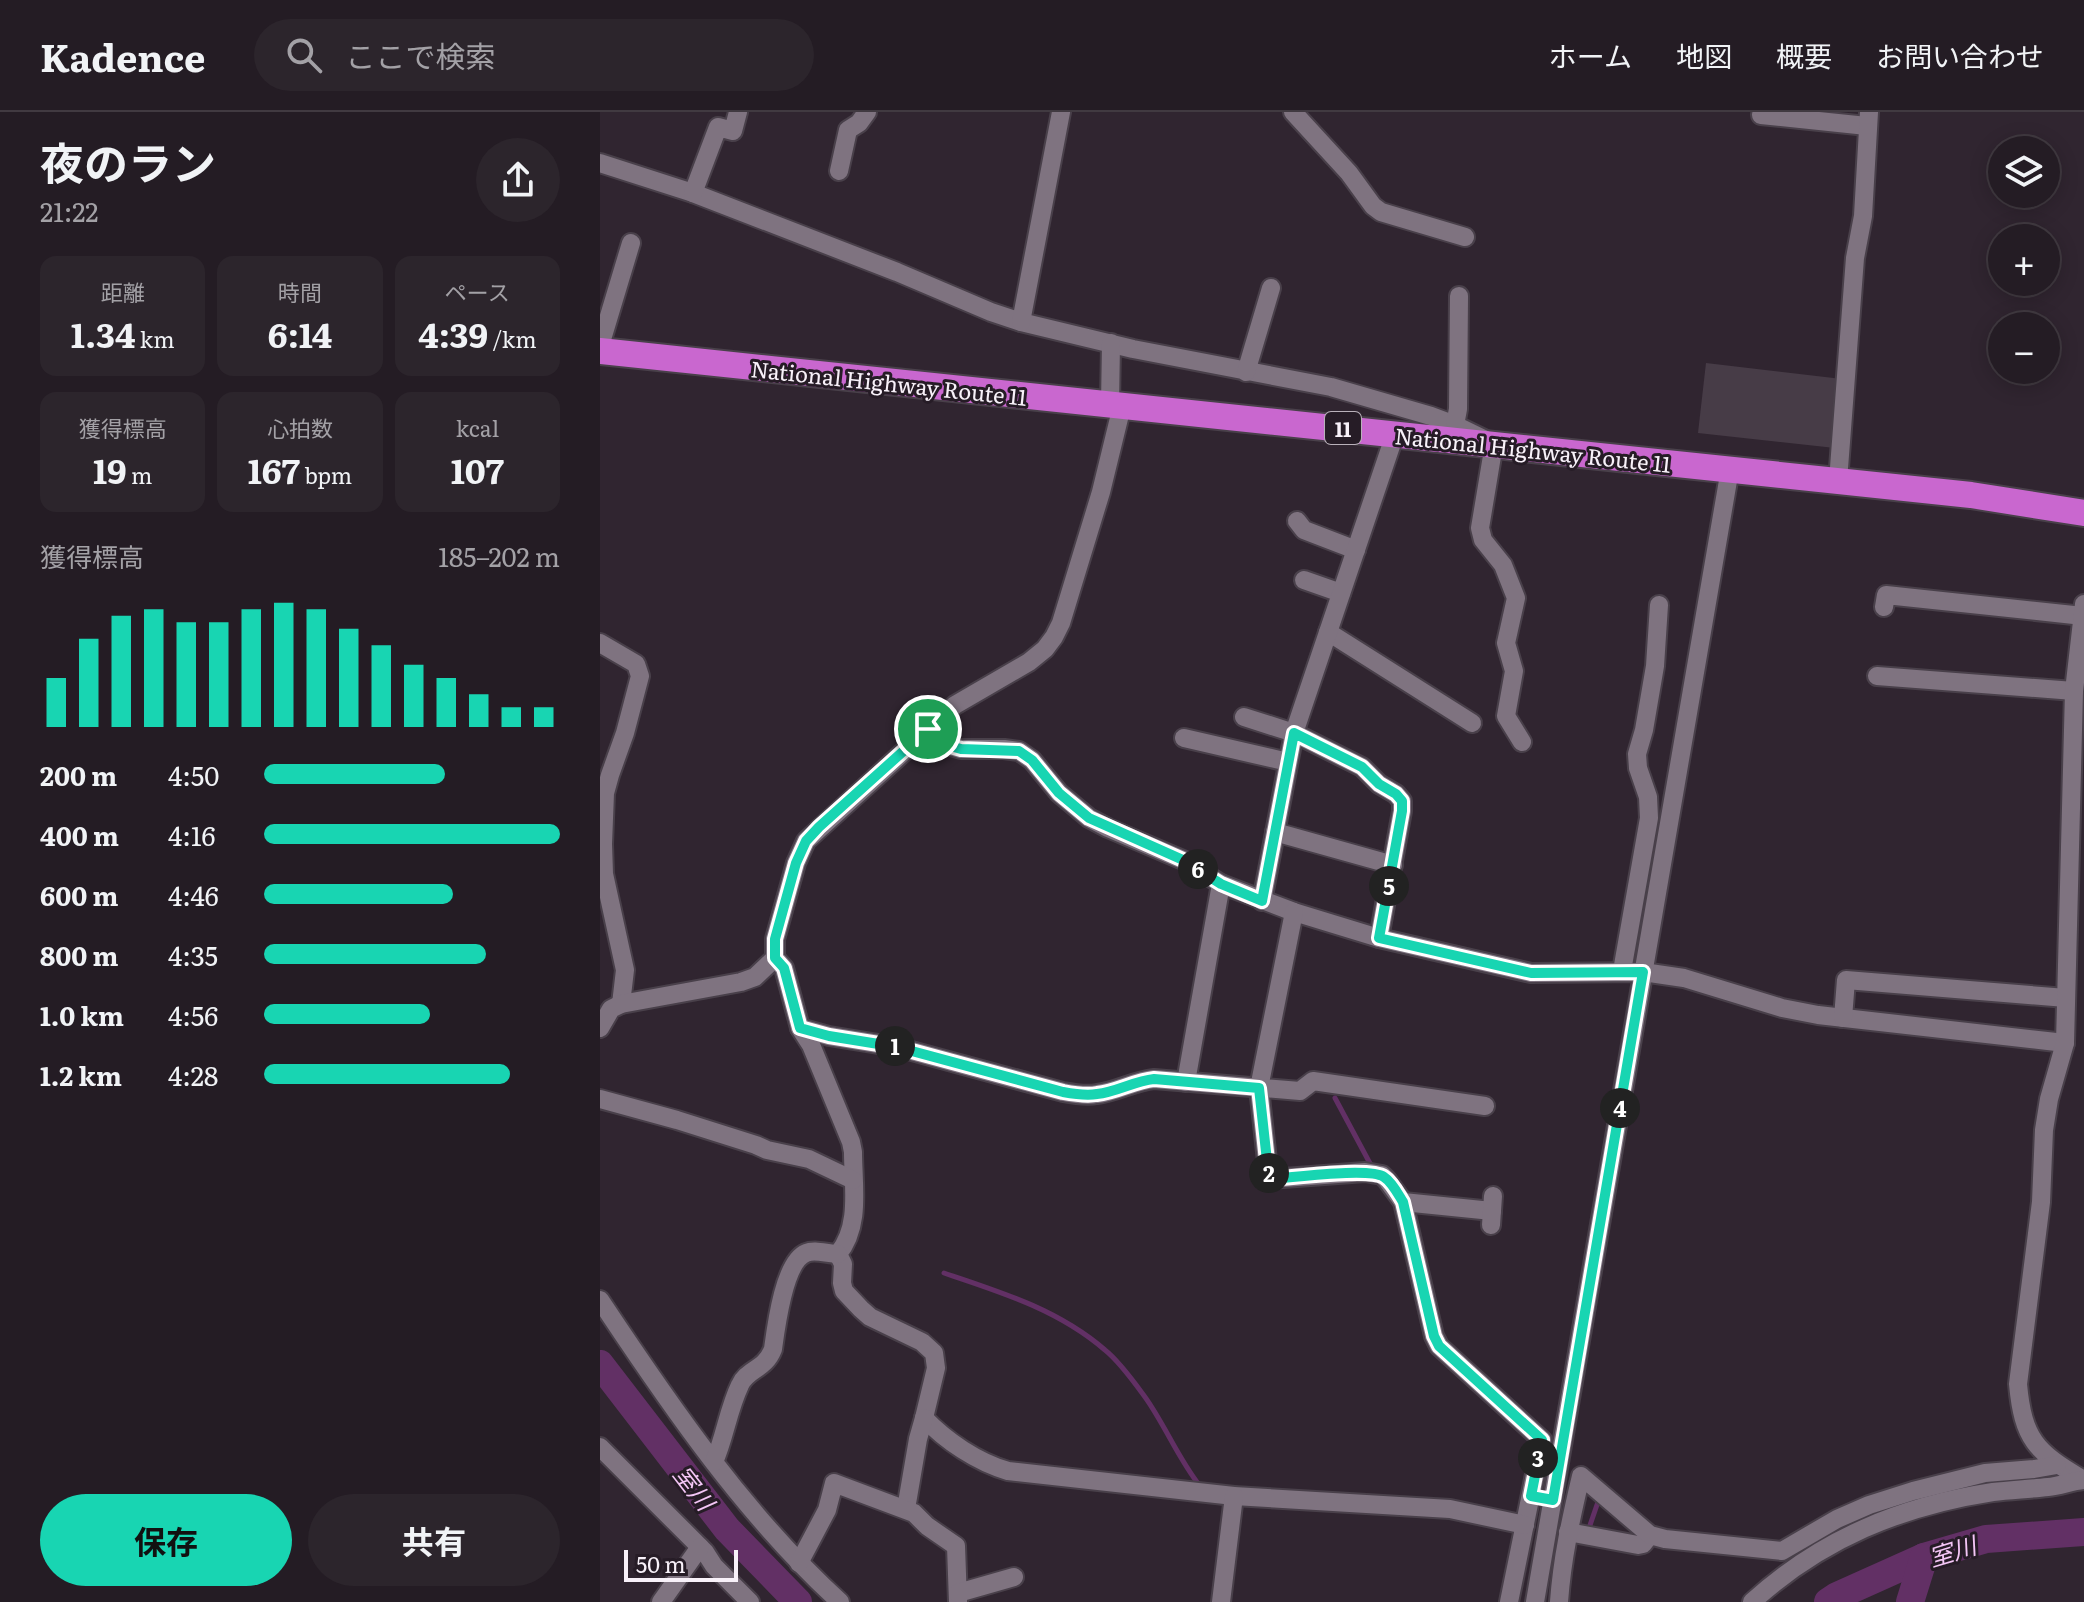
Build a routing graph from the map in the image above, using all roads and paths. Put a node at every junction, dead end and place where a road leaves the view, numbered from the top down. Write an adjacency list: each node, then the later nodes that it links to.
1 (738, 112): 9 (street)
2 (867, 112): 8 (street)
3 (1061, 112): 15 (street)
4 (1293, 112): 10 (street)
5 (1761, 115): 6 (street)
6 (1868, 119): 24 (street)
7 (600, 163): 9 (street)
8 (839, 171)
9 (693, 193): 15 (street)
10 (1465, 237)
11 (631, 243): 12 (street)
12 (609, 283): 17 (street)
13 (1271, 288): 18 (street)
14 (1459, 296): 20 (street)
15 (1021, 322): 16 (street)
16 (1111, 343): 18 (street); 19 (street)
17 (600, 349): 19 (highway, National Highway Route 11 / 11)
18 (1246, 372): 20 (street)
19 (1116, 406): 21 (highway, National Highway Route 11 / 11); 39 (street)
20 (1455, 425): 22 (street)
21 (1395, 434): 22 (highway, National Highway Route 11 / 11); 27 (street)
22 (1494, 444): 23 (highway, National Highway Route 11 / 11); 42 (street)
23 (1730, 469): 24 (highway, National Highway Route 11 / 11); 52 (street)
24 (1838, 481): 25 (highway, National Highway Route 11 / 11)
25 (2084, 513)
26 (1297, 521): 27 (street)
27 (1356, 550): 29 (street)
28 (1304, 580): 29 (street)
29 (1341, 593): 33 (street)
30 (1659, 605): 51 (street)
31 (1884, 607): 32 (street)
32 (2083, 610): 36 (street)
33 (1328, 632): 38 (street); 40 (street)
34 (600, 643): 54 (street)
35 (1877, 676): 36 (street)
36 (2074, 691): 53 (street)
37 (1244, 717): 40 (street)
38 (1472, 723)
39 (928, 729): 46 (street); 50 (street)
40 (1294, 733): 43 (street); 45 (street)
41 (1184, 738): 43 (street)
42 (1522, 742)
43 (1288, 762): 44 (street)
44 (1275, 832): 45 (street); 47 (street)
45 (1393, 865): 49 (street)
46 (1221, 884): 47 (street); 59 (street)
47 (1262, 901): 48 (street)
48 (1294, 912): 49 (street); 60 (street)
49 (1379, 938): 51 (street)
50 (775, 958): 54 (street); 57 (street)
51 (1622, 971): 52 (street)
52 (1643, 972): 55 (street); 75 (street)
53 (2066, 998): 55 (street); 58 (street)
54 (611, 1005): 56 (street)
55 (1843, 1018): 58 (street)
56 (600, 1028)
57 (800, 1028): 59 (street); 63 (street)
58 (2065, 1043): 71 (street)
59 (1186, 1082): 60 (street)
60 (1259, 1088): 62 (street); 64 (street)
61 (600, 1099): 63 (street)
62 (1485, 1106)
63 (853, 1180): 66 (street)
64 (1403, 1202): 65 (street); 74 (street)
65 (1492, 1211)
66 (838, 1254): 68 (street); 70 (street)
67 (600, 1300): 70 (street)
68 (924, 1418): 73 (street); 77 (street)
69 (600, 1453): 81 (street)
70 (714, 1462): 82 (street)
71 (2057, 1465): 72 (street); 80 (street)
72 (2083, 1480): 92 (street)
73 (1234, 1496): 78 (street); 88 (street)
74 (1531, 1496): 75 (street); 78 (street)
75 (1553, 1500): 76 (street); 90 (street)
76 (1575, 1503): 79 (street); 80 (street)
77 (906, 1509): 82 (street); 84 (street)
78 (1525, 1525): 89 (street)
79 (1568, 1532): 80 (street); 91 (street)
80 (1650, 1535)
81 (700, 1547): 85 (street); 86 (street)
82 (799, 1563): 87 (street)
83 (1014, 1577): 84 (street)
84 (958, 1598)
85 (661, 1602)
86 (750, 1602)
87 (840, 1602)
88 (1221, 1602)
89 (1509, 1602)
90 (1535, 1602)
91 (1559, 1602)
92 (1752, 1602)

